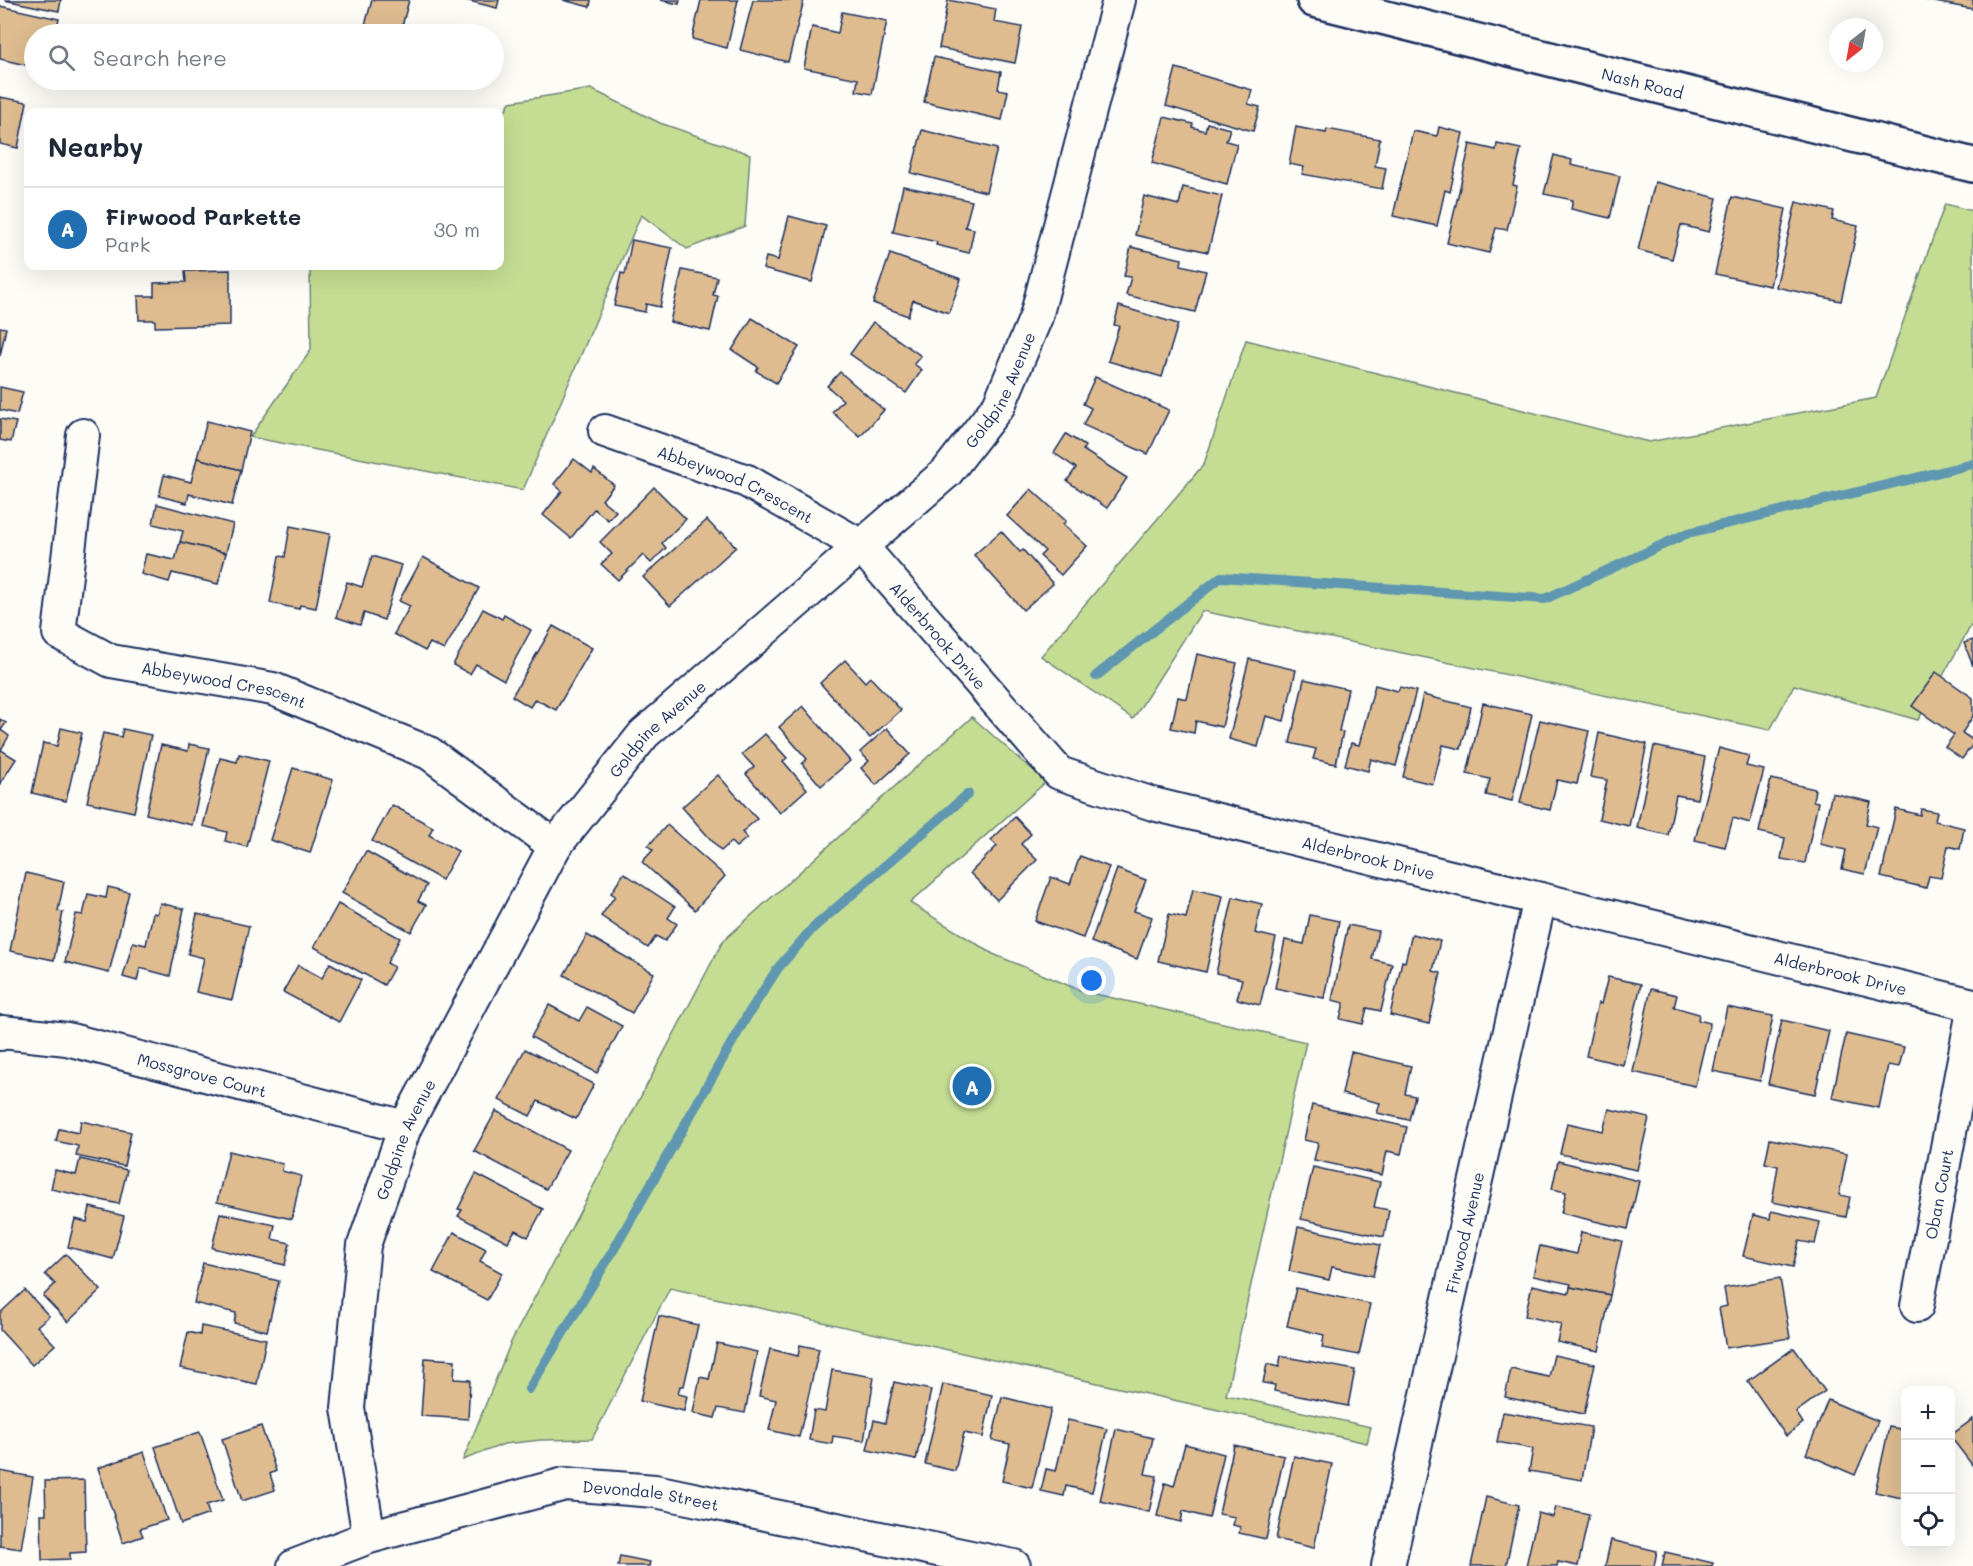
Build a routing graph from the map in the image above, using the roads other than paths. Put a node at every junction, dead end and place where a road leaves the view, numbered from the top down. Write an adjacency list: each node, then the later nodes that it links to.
1 (1119, 0): 6 (street, Goldpine Avenue)
2 (1314, 0): 3 (street, Nash Road)
3 (1973, 165)
4 (605, 431): 6 (street, Abbeywood Crescent)
5 (83, 435): 7 (street, Abbeywood Crescent)
6 (861, 546): 7 (street, Goldpine Avenue); 8 (street, Alderbrook Drive)
7 (555, 846): 12 (street, Goldpine Avenue)
8 (1540, 899): 9 (street, Alderbrook Drive); 17 (street, Firwood Avenue)
9 (1973, 1005)
10 (1973, 1011): 13 (street, Oban Court)
11 (0, 1034): 12 (street, Mossgrove Court)
12 (405, 1127): 14 (street, Goldpine Avenue)
13 (1917, 1306)
14 (369, 1538): 15 (street, Devondale Street); 16 (street, Devondale Street)
15 (294, 1566)
16 (1014, 1566)
17 (1388, 1566)

